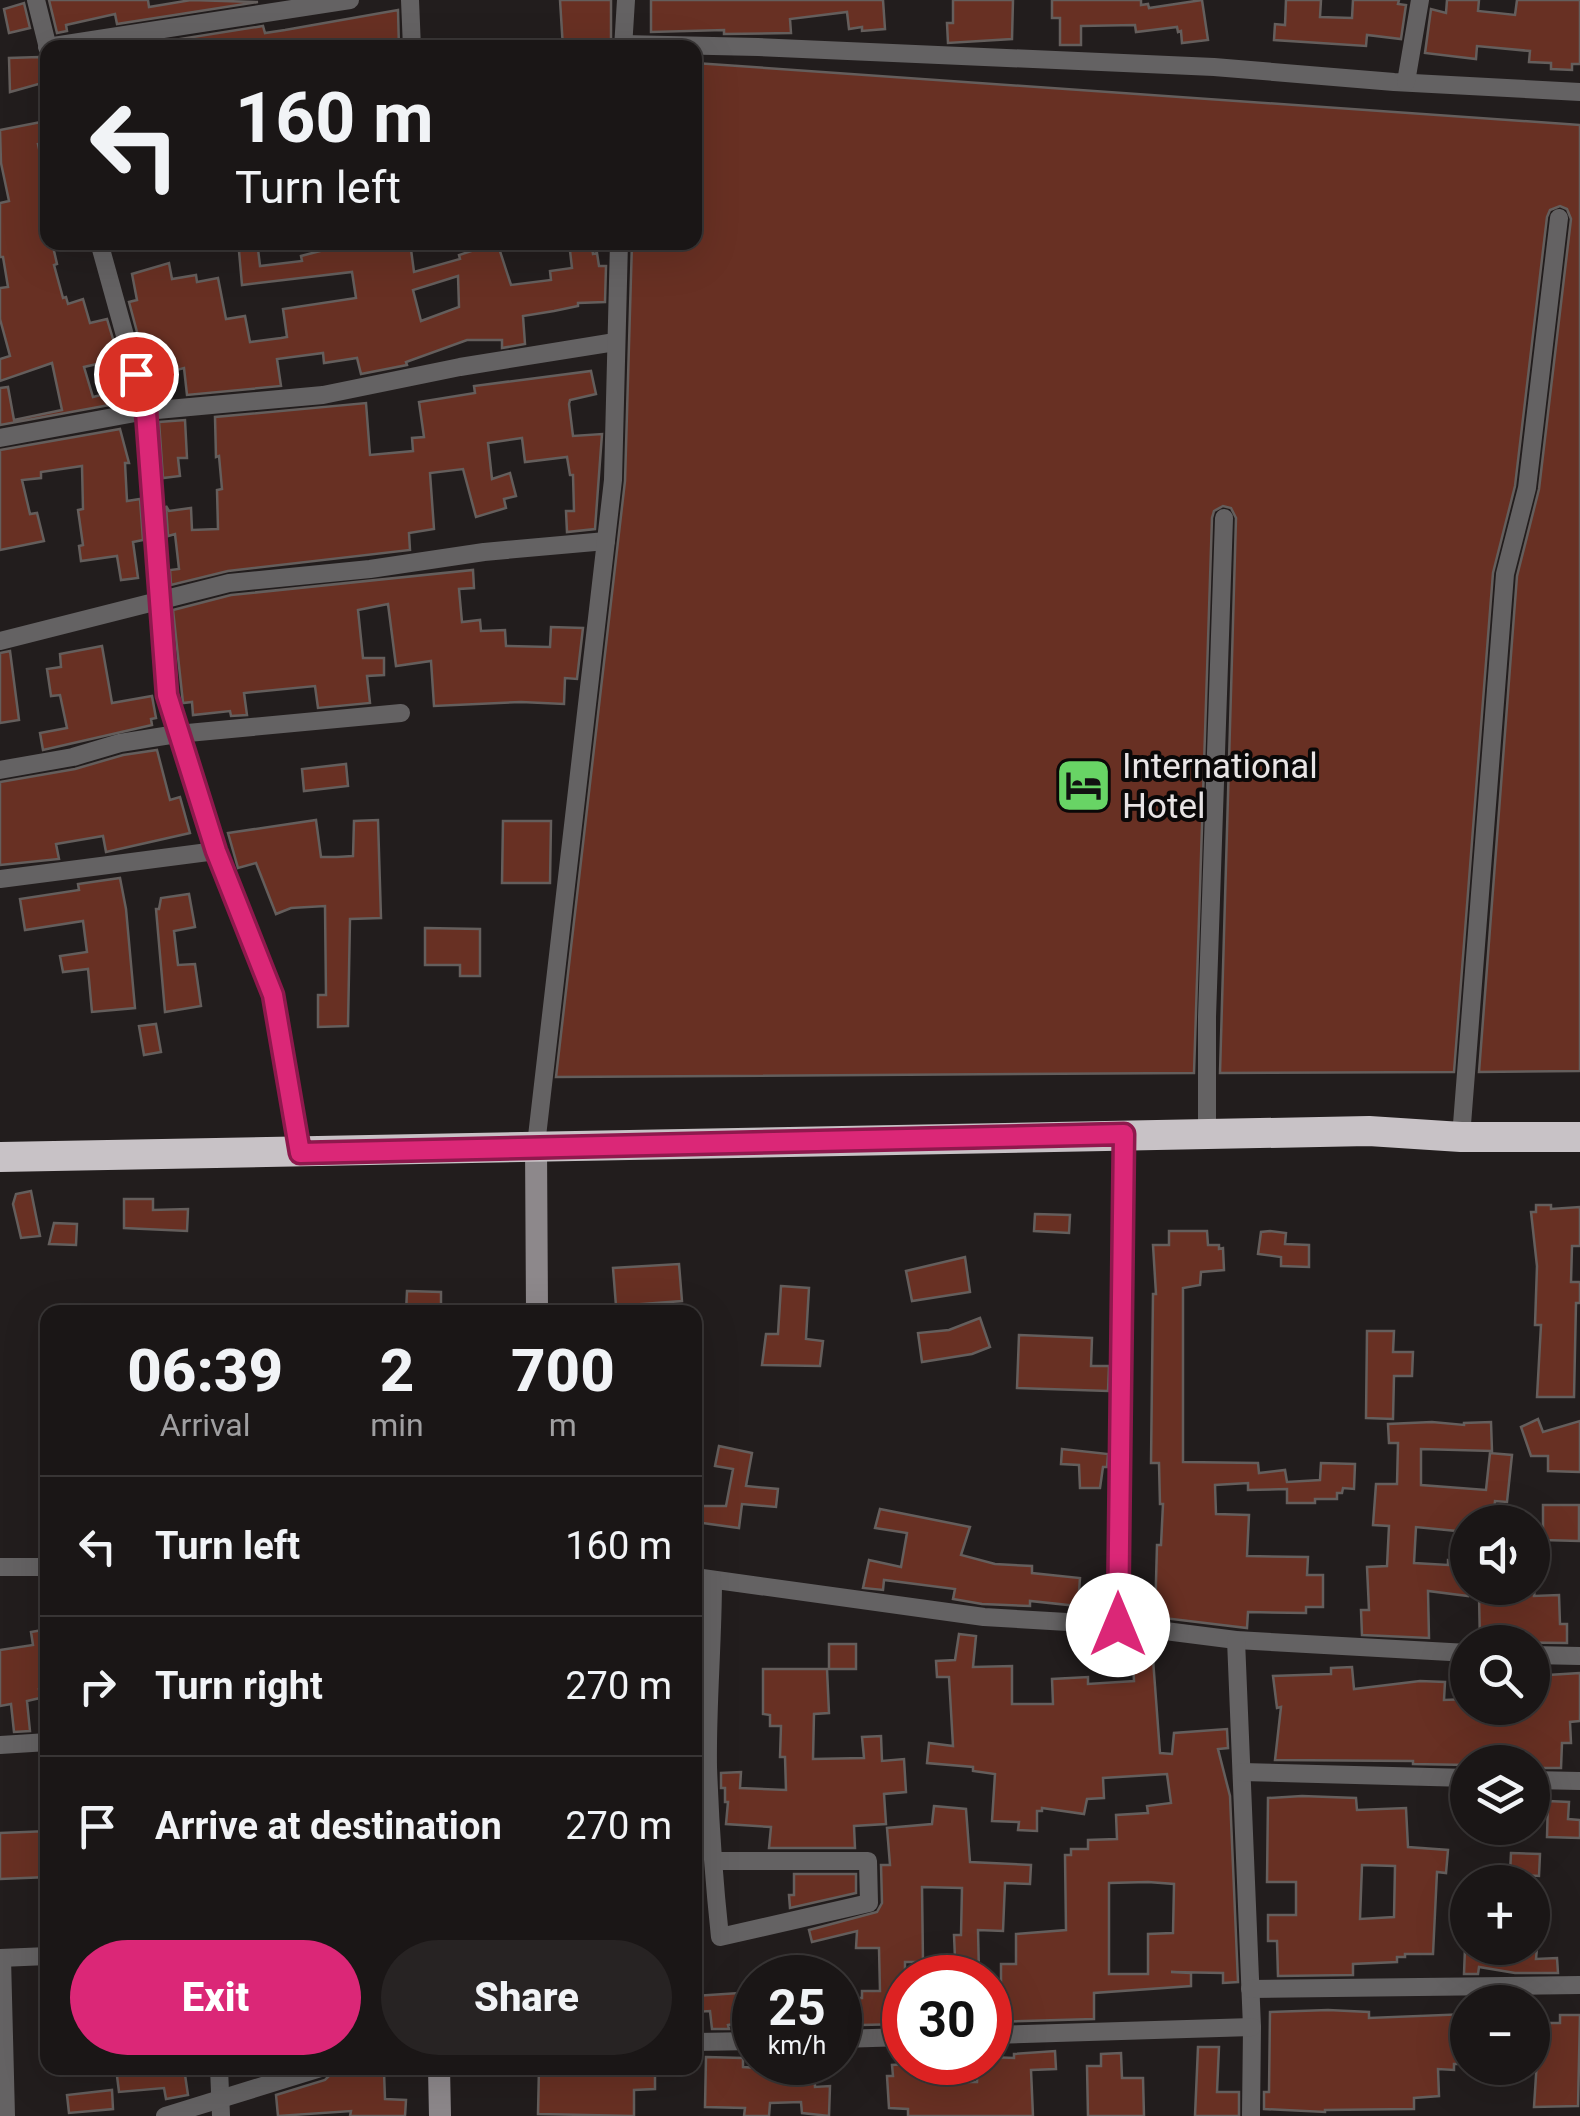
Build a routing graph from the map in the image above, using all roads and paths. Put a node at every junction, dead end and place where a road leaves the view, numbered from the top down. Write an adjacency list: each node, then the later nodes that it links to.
1 (36, 0): 7 (street)
2 (350, 0): 6 (street)
3 (410, 0): 9 (street)
4 (626, 0): 10 (street)
5 (1420, 0): 12 (street)
6 (235, 9): 8 (street)
7 (46, 40)
8 (82, 40)
9 (412, 40)
10 (623, 40)
11 (702, 46): 12 (street)
12 (1406, 82): 13 (street)
13 (1580, 92)
14 (1559, 218): 31 (street)
15 (101, 250): 18 (street)
16 (620, 250): 17 (street)
17 (615, 342): 18 (street); 21 (street)
18 (146, 412): 19 (street); 22 (street)
19 (0, 438)
20 (1224, 518): 30 (street)
21 (606, 541): 22 (street); 33 (street)
22 (161, 599): 23 (street); 25 (street)
23 (2, 635)
24 (401, 712): 25 (street)
25 (178, 734): 26 (street); 27 (street)
26 (0, 770)
27 (216, 851): 28 (street); 34 (street)
28 (0, 879)
29 (1124, 1134): 30 (highway); 33 (highway); 40 (street)
30 (1208, 1135): 31 (highway)
31 (1461, 1137): 32 (highway)
32 (1580, 1138)
33 (536, 1145): 34 (highway); 36 (street)
34 (300, 1153): 35 (highway)
35 (0, 1157)
36 (537, 1305)
37 (0, 1567): 38 (street)
38 (40, 1567)
39 (704, 1579): 40 (street); 51 (street)
40 (1118, 1625): 41 (street)
41 (1236, 1640): 42 (street); 47 (street)
42 (1450, 1652)
43 (1550, 1655): 44 (street)
44 (1580, 1656)
45 (40, 1742): 46 (street)
46 (0, 1745)
47 (1242, 1772): 48 (street); 55 (street)
48 (1450, 1778)
49 (1550, 1780): 50 (street)
50 (1580, 1781)
51 (714, 1861): 51 (street)
52 (40, 1956): 53 (street)
53 (1, 1958): 64 (street)
54 (1580, 1985): 55 (street)
55 (1250, 1990): 56 (street)
56 (1252, 2028): 57 (street); 67 (street)
57 (1012, 2034)
58 (732, 2041): 59 (street)
59 (702, 2042)
60 (219, 2075): 63 (street)
61 (304, 2075): 63 (street)
62 (439, 2075): 66 (street)
63 (221, 2107): 65 (street)
64 (6, 2116)
65 (165, 2116)
66 (440, 2116)
67 (1251, 2116)

